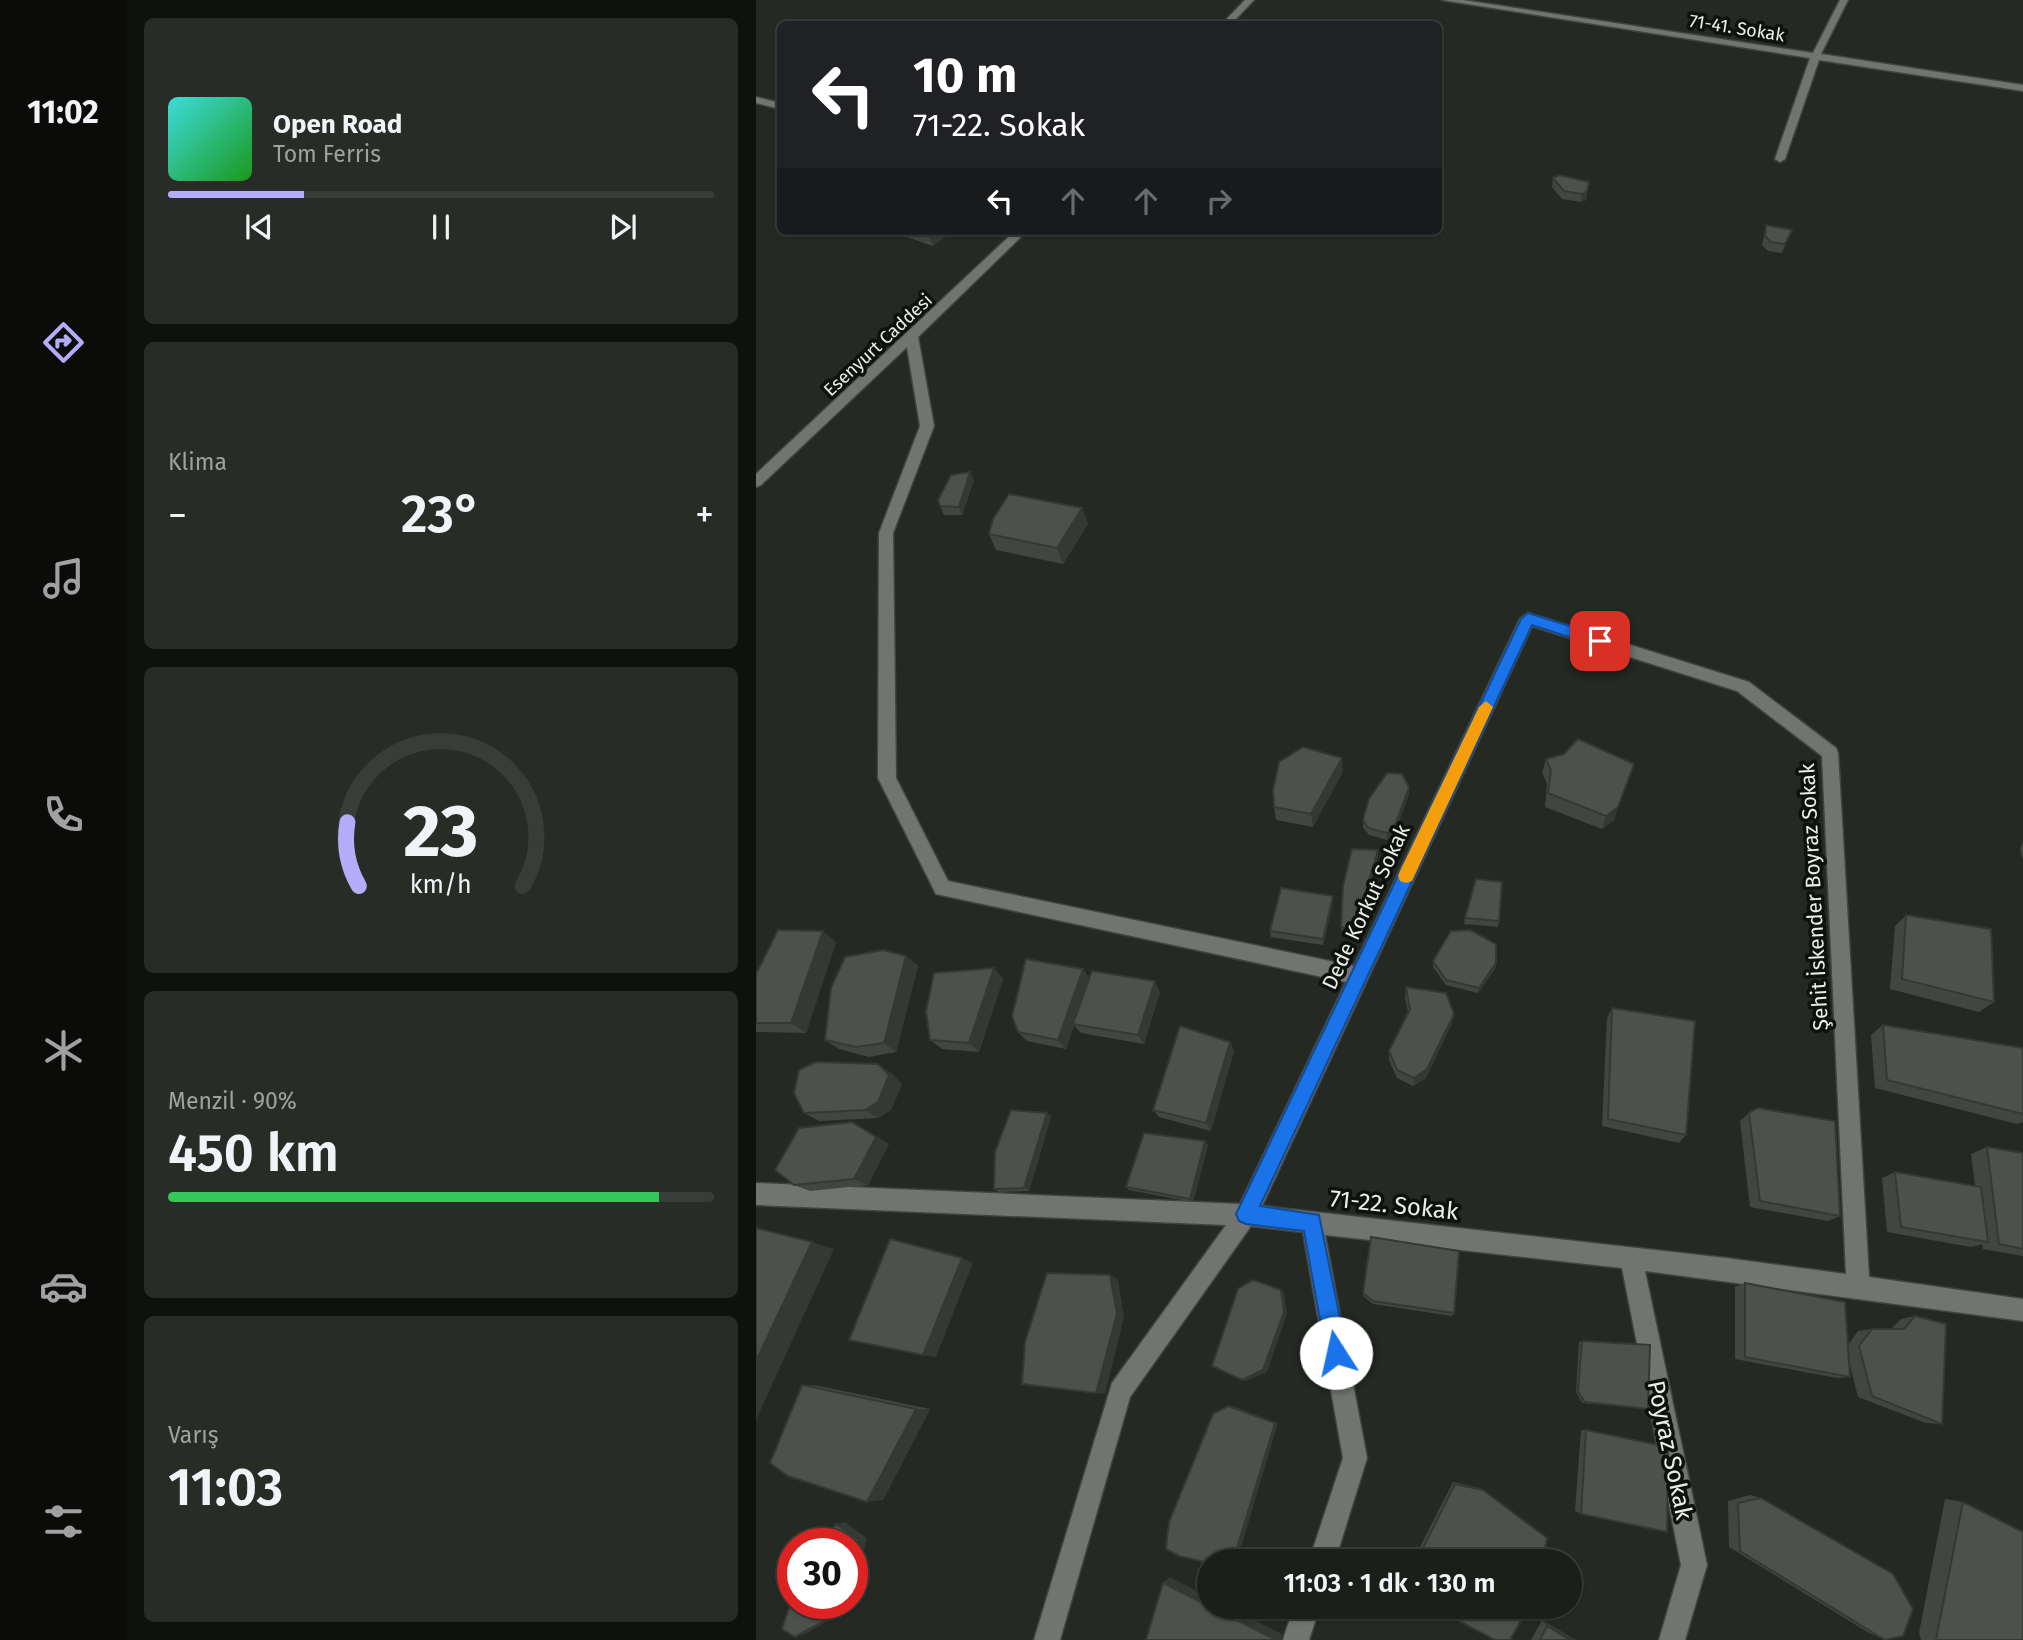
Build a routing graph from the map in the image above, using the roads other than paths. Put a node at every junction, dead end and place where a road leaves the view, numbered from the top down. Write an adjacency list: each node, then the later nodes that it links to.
1 (1250, 0): 4 (street)
2 (1446, 0): 5 (street, 71-41. Sokak)
3 (1844, 0): 5 (street)
4 (1229, 21)
5 (1816, 56): 6 (street, 71-41. Sokak); 9 (street)
6 (2023, 88)
7 (756, 100): 8 (street)
8 (777, 105)
9 (1780, 159)
10 (1017, 235): 11 (street, Esenyurt Caddesi)
11 (912, 337): 12 (street, Esenyurt Caddesi); 14 (street)
12 (756, 482)
13 (1528, 619): 14 (street, Dede Korkut Sokak); 19 (street, Şehit İskender Boyraz Sokak)
14 (1359, 976): 16 (street, Dede Korkut Sokak)
15 (756, 1194): 16 (street, 71-22. Sokak)
16 (1246, 1214): 17 (street, 71-22. Sokak); 23 (street, Dede Korkut Sokak)
17 (1312, 1222): 18 (street, 71-22. Sokak); 21 (street)
18 (1631, 1258): 19 (street, 71-22. Sokak); 25 (street, Poyraz Sokak)
19 (1858, 1287): 20 (street, 71-22. Sokak)
20 (2023, 1310)
21 (1326, 1549)
22 (1303, 1619): 24 (street)
23 (1047, 1640)
24 (1296, 1640)
25 (1672, 1640)

